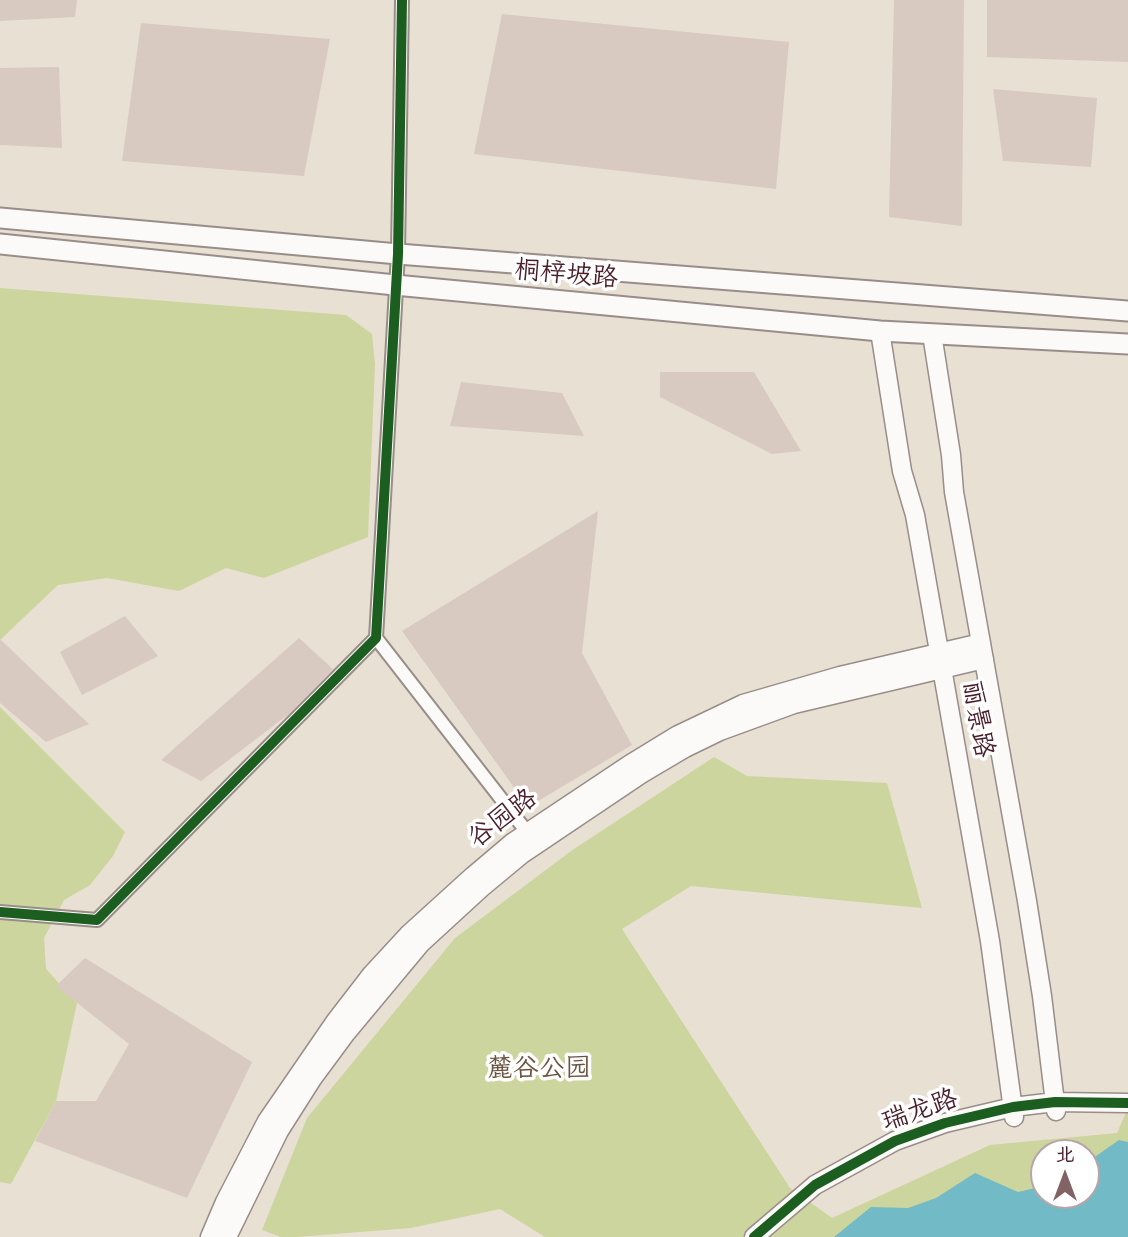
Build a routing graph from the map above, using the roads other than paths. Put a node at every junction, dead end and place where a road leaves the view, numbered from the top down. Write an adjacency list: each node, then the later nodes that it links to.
1 (402, 0): 4 (street)
2 (0, 218): 4 (main road, 桐梓坡路)
3 (0, 244): 5 (main road, 桐梓坡路)
4 (398, 254): 5 (street); 6 (main road, 桐梓坡路)
5 (395, 285): 7 (main road, 桐梓坡路); 10 (street)
6 (1128, 311)
7 (880, 331): 8 (main road, 桐梓坡路); 12 (main road, 丽景路)
8 (932, 334): 9 (main road, 桐梓坡路); 11 (main road, 丽景路)
9 (1128, 344)
10 (376, 638): 13 (street); 14 (street)
11 (983, 651): 12 (main road, 谷园路); 16 (main road, 丽景路)
12 (940, 660): 13 (main road, 谷园路); 18 (main road, 丽景路); 20 (main road, 谷园路)
13 (527, 832): 19 (main road, 谷园路)
14 (0, 912)
15 (1128, 1103): 16 (main road, 瑞龙路)
16 (1055, 1107): 17 (main road, 瑞龙路); 18 (main road, 瑞龙路)
17 (1128, 1111)
18 (1013, 1112): 21 (main road, 瑞龙路); 22 (main road, 瑞龙路)
19 (210, 1237)
20 (227, 1237)
21 (754, 1237)
22 (765, 1237)

